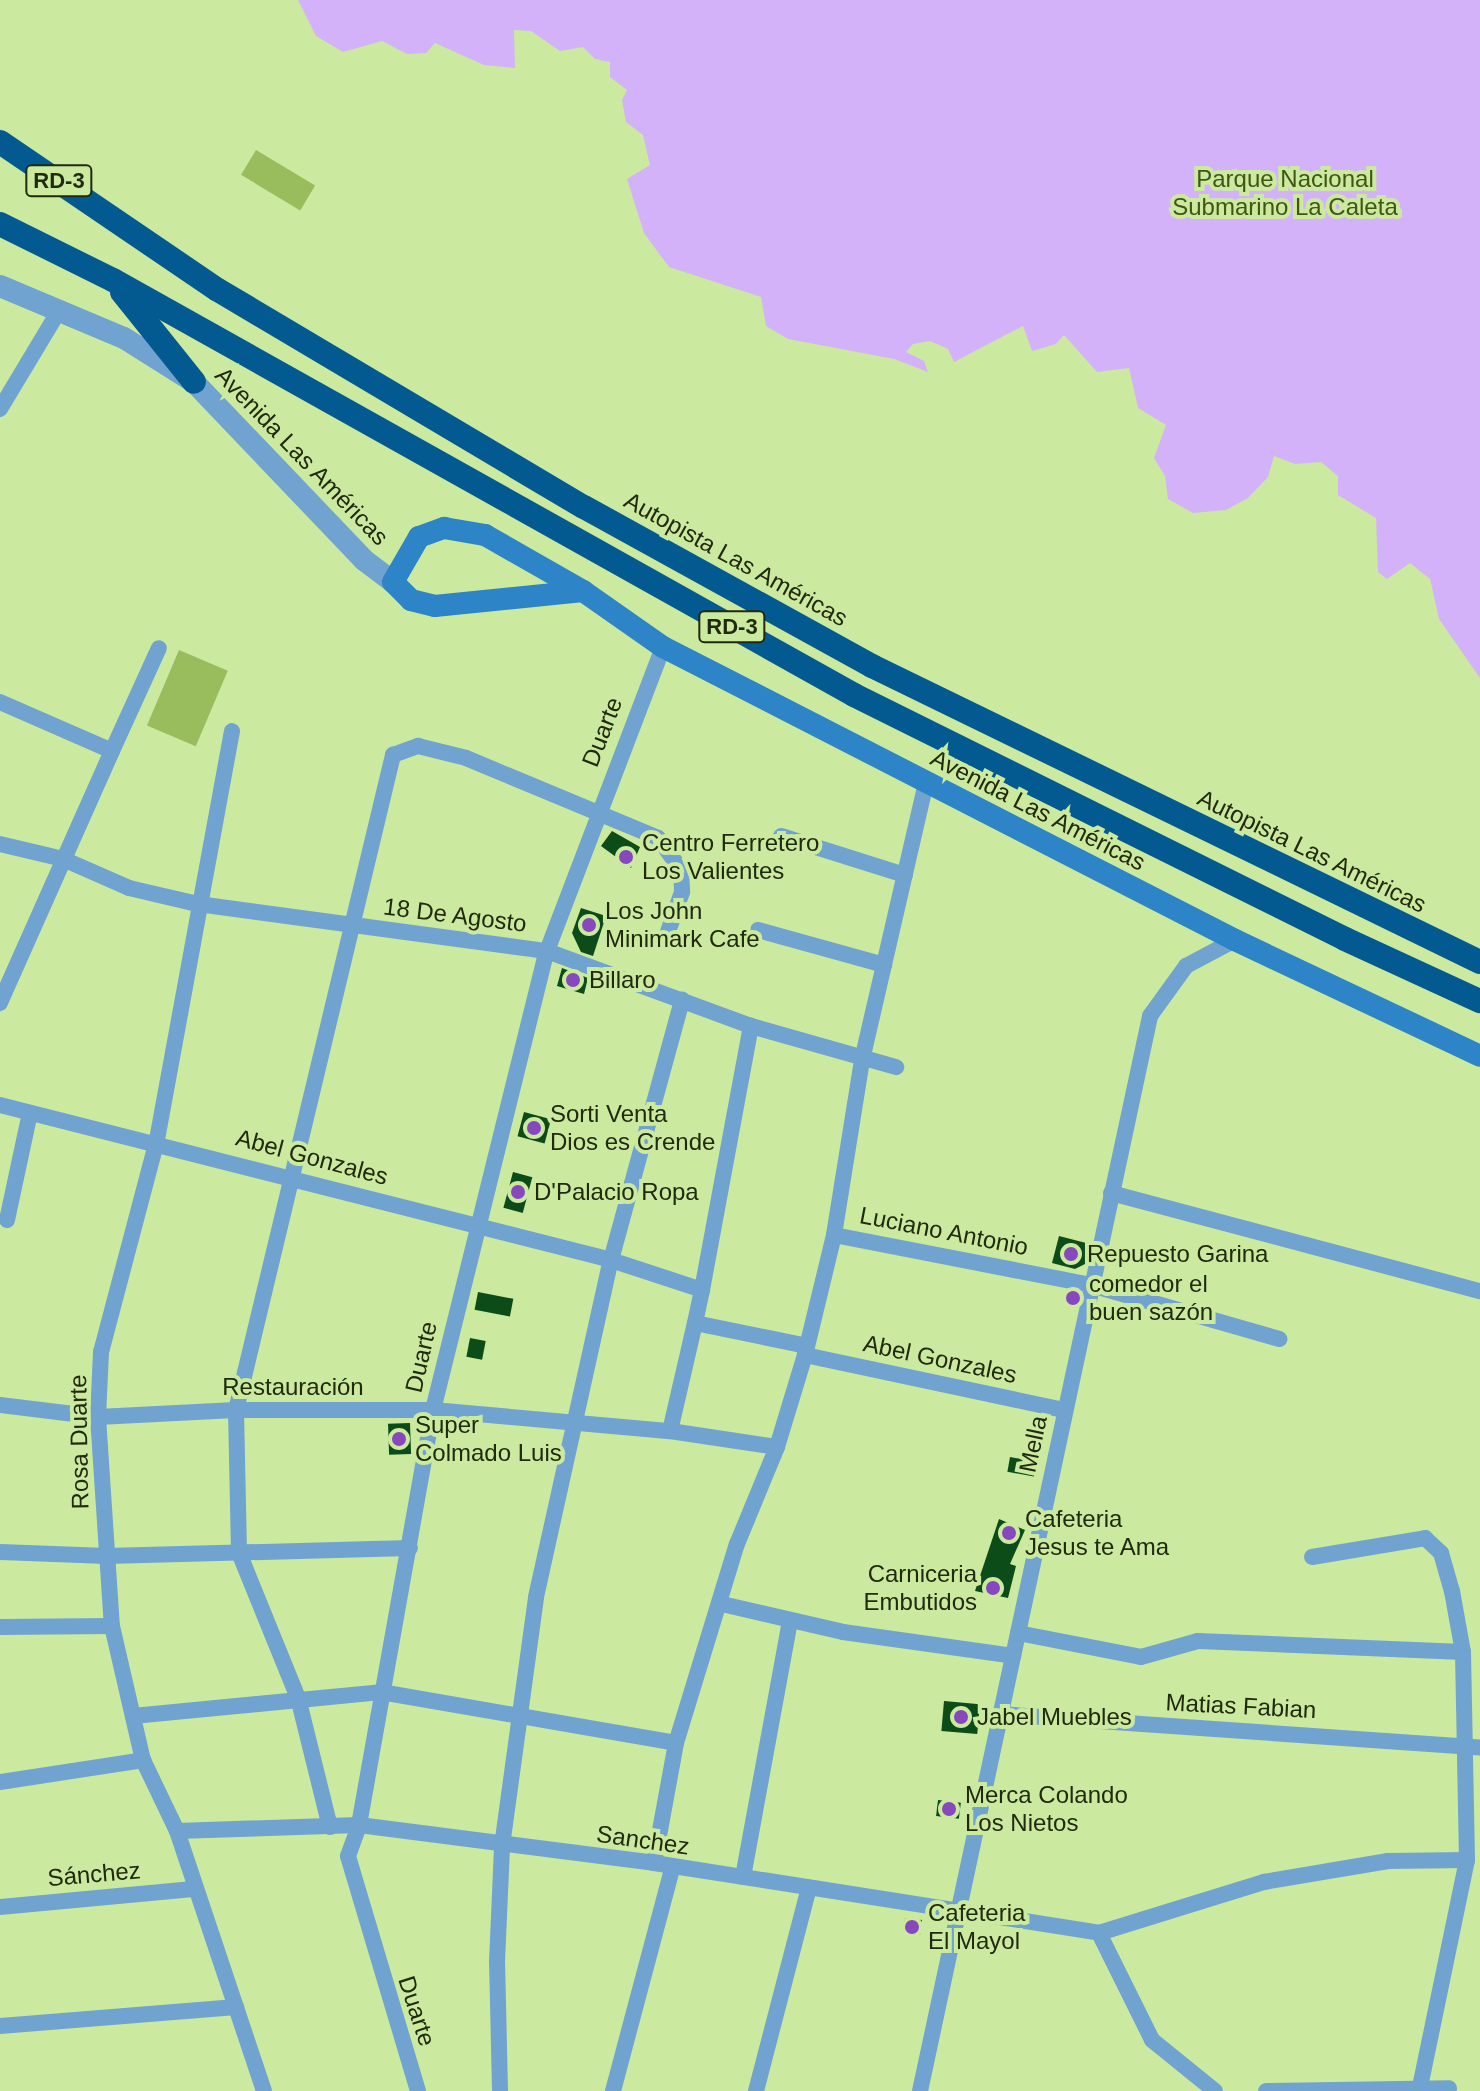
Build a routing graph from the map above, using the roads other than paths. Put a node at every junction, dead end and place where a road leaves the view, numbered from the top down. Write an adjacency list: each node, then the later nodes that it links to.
1 (0, 142): 27 (highway, Autopista Las Américas / RD-3)
2 (0, 224): 3 (highway, RD-3)
3 (113, 280): 6 (highway); 30 (highway, RD-3)
4 (0, 286): 5 (street, Avenida Las Américas)
5 (60, 309): 6 (street, Avenida Las Américas); 7 (street)
6 (194, 382): 8 (street, Avenida Las Américas)
7 (0, 409)
8 (393, 582): 9 (main road, Avenida Las Américas); 9 (main road, Avenida Las Américas)
9 (583, 591): 10 (main road, Avenida Las Américas)
10 (663, 647): 15 (main road, Avenida Las Américas); 16 (street, Duarte)
11 (159, 648): 14 (street)
12 (0, 702): 14 (street)
13 (232, 731): 21 (street, Rosa Duarte)
14 (112, 751): 19 (street)
15 (926, 782): 20 (street); 24 (main road, Avenida Las Américas)
16 (597, 815): 22 (street); 25 (street); 26 (street, Duarte)
17 (781, 836): 20 (street)
18 (0, 844): 19 (street, 18 De Agosto)
19 (63, 859): 21 (street, 18 De Agosto); 31 (street)
20 (905, 875): 28 (street)
21 (198, 904): 22 (street, 18 De Agosto); 38 (street, Rosa Duarte)
22 (353, 927): 26 (street, 18 De Agosto); 39 (street)
23 (758, 930): 28 (street)
24 (1235, 940): 33 (main road, Avenida Las Américas); 40 (street, Mella)
25 (664, 943)
26 (547, 951): 29 (street, 18 De Agosto); 42 (street, Duarte)
27 (1480, 962)
28 (884, 965): 34 (street)
29 (682, 1000): 32 (street, 18 De Agosto); 44 (street)
30 (1480, 1001)
31 (0, 1003)
32 (751, 1026): 34 (street, 18 De Agosto); 46 (street)
33 (1480, 1056)
34 (862, 1060): 35 (street, 18 De Agosto); 43 (street)
35 (896, 1067)
36 (0, 1105): 37 (street, Abel Gonzales)
37 (30, 1113): 38 (street, Abel Gonzales); 41 (street)
38 (156, 1144): 39 (street, Abel Gonzales); 55 (street, Rosa Duarte)
39 (289, 1176): 42 (street, Abel Gonzales); 52 (street)
40 (1111, 1193): 45 (street, Mella); 47 (street)
41 (7, 1220)
42 (477, 1225): 44 (street, Abel Gonzales); 53 (street, Duarte)
43 (834, 1235): 45 (street, Luciano Antonio); 50 (street)
44 (611, 1260): 46 (street, Abel Gonzales); 56 (street)
45 (1091, 1285): 49 (street, Luciano Antonio); 54 (street, Mella)
46 (702, 1290): 48 (street)
47 (1480, 1291)
48 (695, 1323): 50 (street, Abel Gonzales); 57 (street)
49 (1279, 1339)
50 (806, 1350): 54 (street, Abel Gonzales); 58 (street)
51 (0, 1405): 55 (street, Restauración)
52 (236, 1410): 53 (street, Restauración); 55 (street, Restauración); 61 (street)
53 (433, 1410): 56 (street, Restauración); 59 (street, Duarte)
54 (1064, 1410): 68 (street, Mella)
55 (98, 1417): 62 (street, Rosa Duarte)
56 (576, 1422): 57 (street, Restauración); 75 (street)
57 (670, 1431): 58 (street, Restauración)
58 (777, 1447): 64 (street)
59 (410, 1548): 61 (street); 71 (street, Duarte)
60 (0, 1552): 62 (street)
61 (239, 1553): 62 (street); 72 (street)
62 (107, 1556): 66 (street, Rosa Duarte)
63 (1312, 1557): 69 (street)
64 (722, 1604): 65 (street); 76 (street)
65 (790, 1620): 70 (street); 87 (street)
66 (112, 1626): 67 (street); 74 (street, Rosa Duarte)
67 (0, 1627)
68 (1018, 1633): 69 (street); 70 (street, Mella)
69 (1463, 1652): 77 (street)
70 (1013, 1656): 73 (street, Mella)
71 (381, 1692): 72 (street); 75 (street); 80 (street, Duarte)
72 (298, 1698): 74 (street); 81 (street)
73 (999, 1714): 77 (street, Matias Fabian); 91 (street, Mella)
74 (133, 1716): 78 (street, Rosa Duarte)
75 (523, 1716): 76 (street); 83 (street)
76 (676, 1743): 85 (street)
77 (1472, 1747): 84 (street)
78 (143, 1760): 79 (street); 82 (street, Rosa Duarte)
79 (0, 1782)
80 (359, 1825): 81 (street, Sanchez); 83 (street, Sanchez); 99 (street, Duarte)
81 (330, 1827): 82 (street, Sanchez)
82 (177, 1831): 89 (street, Rosa Duarte)
83 (502, 1846): 85 (street, Sanchez); 100 (street)
84 (1467, 1860): 92 (street); 95 (street)
85 (654, 1863): 86 (street, Sanchez)
86 (672, 1869): 87 (street, Sanchez); 101 (street)
87 (743, 1877): 88 (street, Sanchez)
88 (809, 1888): 91 (street, Sanchez); 102 (street)
89 (193, 1889): 90 (street, Sánchez); 93 (street, Rosa Duarte)
90 (0, 1907)
91 (958, 1908): 92 (street, Sanchez); 103 (street, Mella)
92 (1099, 1933): 97 (street)
93 (236, 2007): 94 (street); 98 (street, Rosa Duarte)
94 (0, 2026)
95 (1420, 2086): 96 (street); 104 (street)
96 (1449, 2088)
97 (1208, 2089)
98 (264, 2091)
99 (418, 2091)
100 (500, 2091)
101 (613, 2091)
102 (756, 2091)
103 (920, 2091)
104 (1266, 2091)

